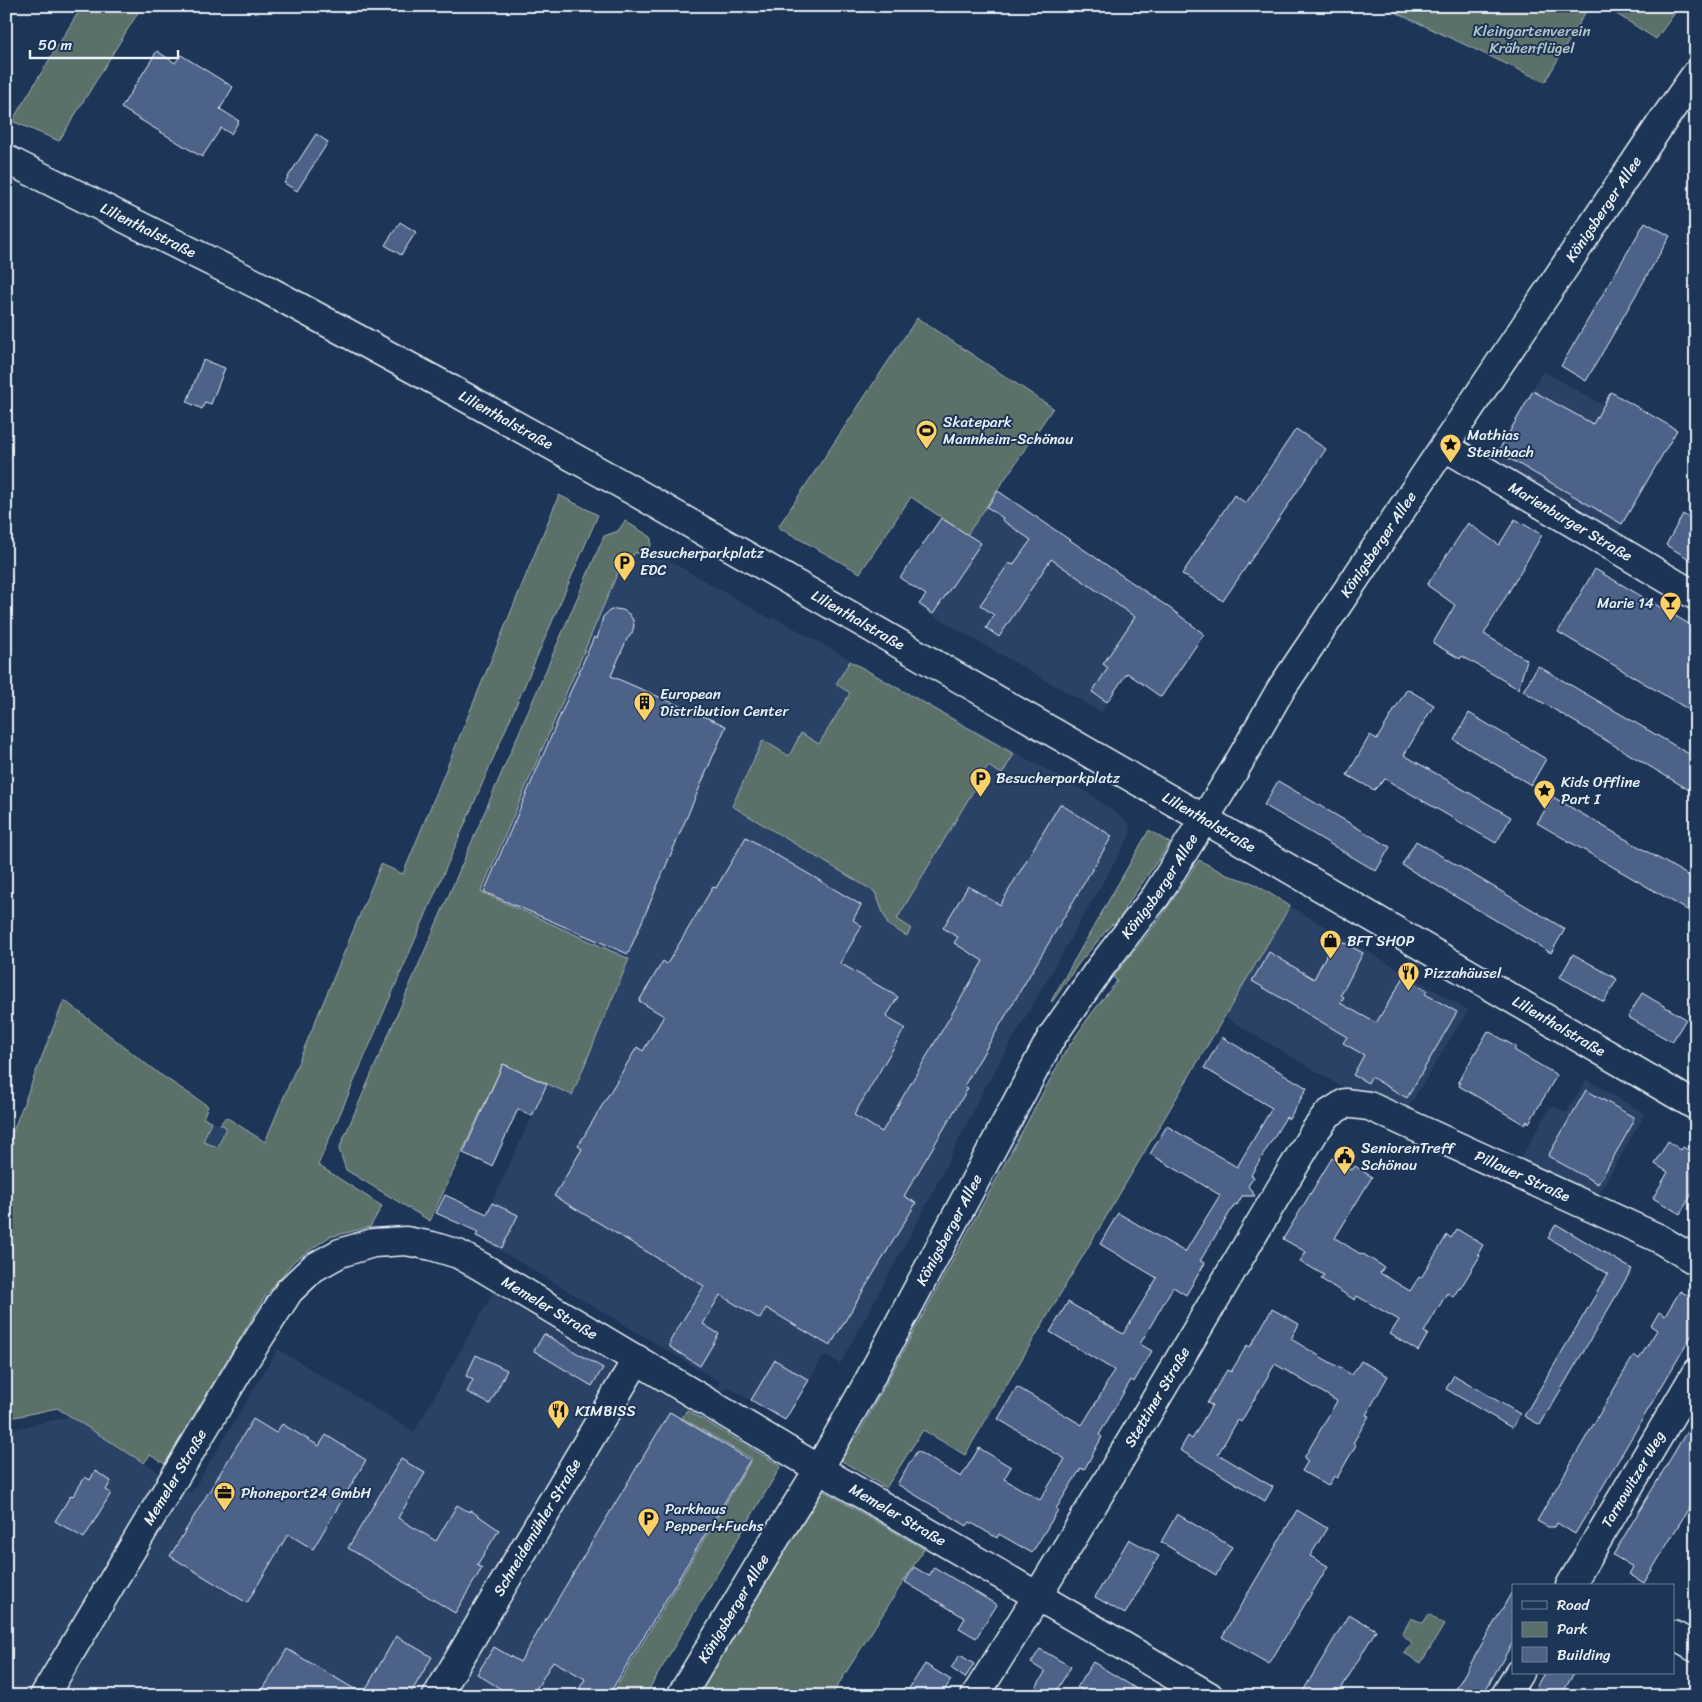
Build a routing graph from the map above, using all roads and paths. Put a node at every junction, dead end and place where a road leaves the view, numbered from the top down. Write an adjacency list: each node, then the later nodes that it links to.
1 (1693, 84): 3 (street, Königsberger Allee)
2 (6, 159): 5 (street, Lilienthalstraße)
3 (1445, 447): 4 (street, Marienburger Straße); 5 (street, Königsberger Allee)
4 (1696, 596)
5 (1204, 819): 7 (street, Lilienthalstraße); 11 (street, Königsberger Allee)
6 (1344, 1103): 8 (street, Pillauer Straße); 13 (street, Stettiner Straße)
7 (1696, 1106)
8 (1696, 1261)
9 (636, 1359): 11 (street, Memeler Straße); 17 (street, Memeler Straße); 18 (street, Schneidemühler Straße)
10 (1696, 1373): 12 (street, Tarnowitzer Weg)
11 (819, 1468): 13 (street, Memeler Straße); 19 (street, Königsberger Allee)
12 (1578, 1583)
13 (1038, 1596): 20 (street, Stettiner Straße); 21 (street, Memeler Straße)
14 (1674, 1636): 15 (street)
15 (1696, 1648)
16 (1518, 1674): 22 (street)
17 (44, 1696)
18 (437, 1696)
19 (681, 1696)
20 (975, 1696)
21 (1209, 1696)
22 (1505, 1696)

